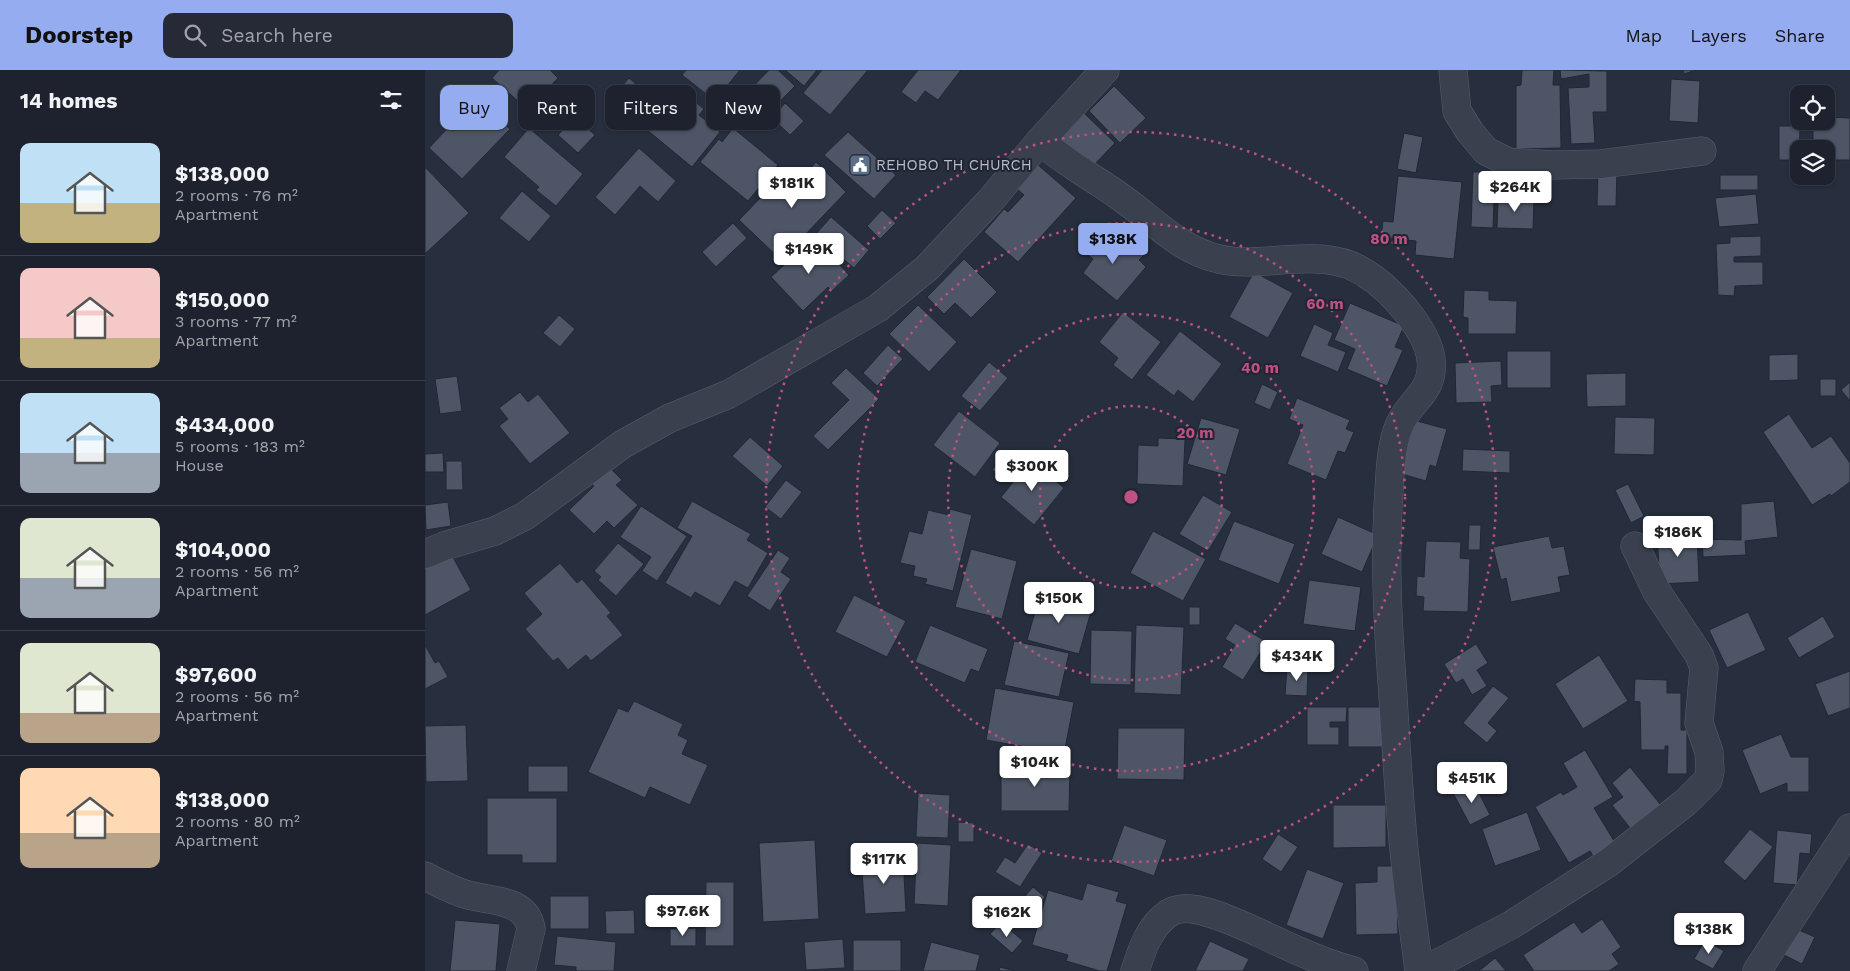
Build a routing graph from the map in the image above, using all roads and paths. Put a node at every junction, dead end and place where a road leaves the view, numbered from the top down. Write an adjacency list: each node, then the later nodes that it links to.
1 (1105, 70): 3 (street)
2 (1453, 70): 4 (street)
3 (1040, 141): 6 (street); 12 (street)
4 (1702, 151)
5 (1635, 546): 13 (street)
6 (425, 554)
7 (1850, 828): 14 (street)
8 (425, 876): 9 (street)
9 (521, 971)
10 (1135, 971): 11 (street)
11 (1354, 971)
12 (1419, 971)
13 (1423, 971)
14 (1757, 971)

